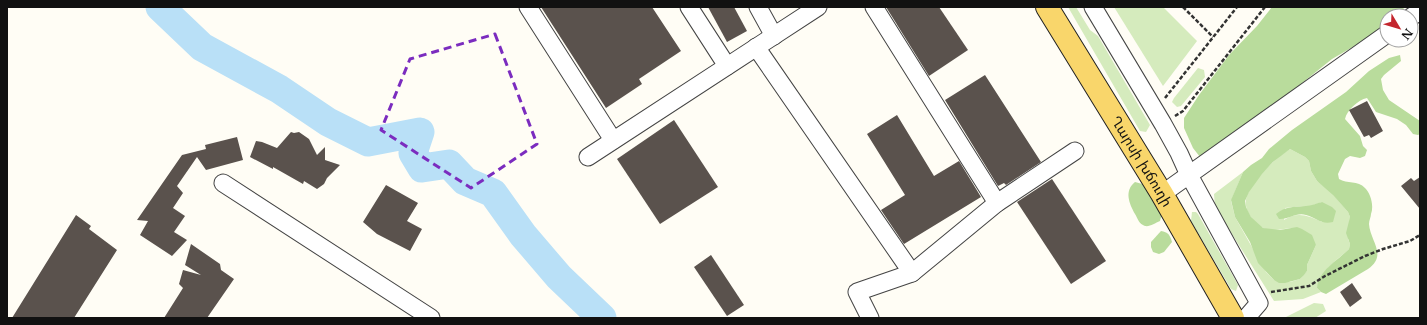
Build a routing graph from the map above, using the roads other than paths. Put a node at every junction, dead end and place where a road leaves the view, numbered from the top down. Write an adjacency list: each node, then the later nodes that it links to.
1 (528, 7): 12 (street)
2 (688, 7): 11 (street)
3 (758, 7): 8 (street)
4 (818, 7): 8 (street)
5 (874, 7): 18 (street)
6 (1047, 7): 17 (main road, Ղարսի խճուղի)
7 (1093, 7): 15 (street)
8 (774, 36): 10 (street)
9 (1379, 40): 15 (street)
10 (756, 47): 11 (street); 19 (street)
11 (727, 66): 12 (street)
12 (613, 140): 14 (street)
13 (1075, 151): 18 (street)
14 (588, 156)
15 (1189, 175): 17 (street); 23 (street)
16 (223, 183): 20 (street)
17 (1162, 194): 22 (main road, Ղարսի խճուղի)
18 (997, 203): 19 (street)
19 (912, 273): 21 (street)
20 (431, 318)
21 (870, 318)
22 (1232, 318)
23 (1246, 318)

